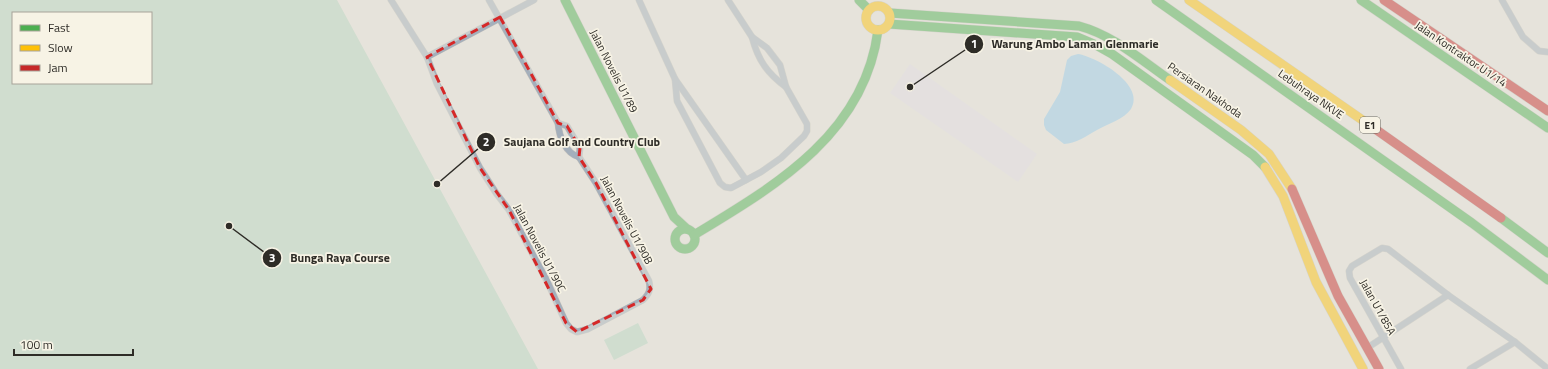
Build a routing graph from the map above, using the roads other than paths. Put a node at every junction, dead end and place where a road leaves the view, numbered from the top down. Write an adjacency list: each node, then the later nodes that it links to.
1 (391, 0): 23 (street)
2 (489, 0): 17 (street, Jalan Novelis U1/90B)
3 (534, 0): 14 (street)
4 (566, 0): 33 (main road, Jalan Novelis U1/89)
5 (639, 0): 24 (street)
6 (728, 0): 21 (street)
7 (859, 0): 15 (main road)
8 (1151, 0): 19 (main road)
9 (1156, 0): 19 (main road, Lebuhraya NKVE / E1)
10 (1190, 0): 36 (main road, Lebuhraya NKVE / E1)
11 (1361, 0): 30 (main road, Jalan Kontraktor U1/14)
12 (1384, 0): 26 (main road, Jalan Kontraktor U1/14)
13 (1502, 0): 22 (street)
14 (528, 1): 17 (street)
15 (869, 10): 16 (main road); 20 (main road)
16 (890, 13): 18 (main road); 42 (main road, Persiaran Nakhoda)
17 (500, 18): 23 (street); 29 (street, Jalan Novelis U1/90B)
18 (889, 24): 20 (main road); 43 (main road)
19 (1197, 29): 37 (main road, Lebuhraya NKVE / E1)
20 (878, 30): 34 (main road)
21 (752, 37): 25 (street); 25 (street)
22 (1548, 52)
23 (427, 57): 38 (street, Jalan Novelis U1/90C)
24 (675, 79): 27 (street); 28 (street)
25 (786, 87): 32 (street)
26 (1548, 111)
27 (698, 112): 28 (street); 32 (street)
28 (686, 118): 32 (street)
29 (558, 123): 31 (street, Jalan Novelis U1/90B); 31 (street, Jalan Novelis U1/90B)
30 (1548, 128)
31 (579, 157): 38 (street, Jalan Novelis U1/90B)
32 (746, 180)
33 (674, 217): 34 (main road, Jalan Novelis U1/89); 35 (main road, Jalan Novelis U1/89)
34 (691, 232): 35 (main road); 35 (main road)
35 (676, 235)
36 (1548, 253)
37 (1548, 280)
38 (649, 294)
39 (1448, 296): 40 (street); 40 (street, Jalan U1/85A); 41 (street)
40 (1383, 337): 42 (street); 45 (street, Jalan U1/85A)
41 (1515, 342): 46 (street); 47 (street)
42 (1367, 348): 44 (main road, Persiaran Nakhoda)
43 (1363, 369)
44 (1379, 369)
45 (1401, 369)
46 (1470, 369)
47 (1548, 369)

